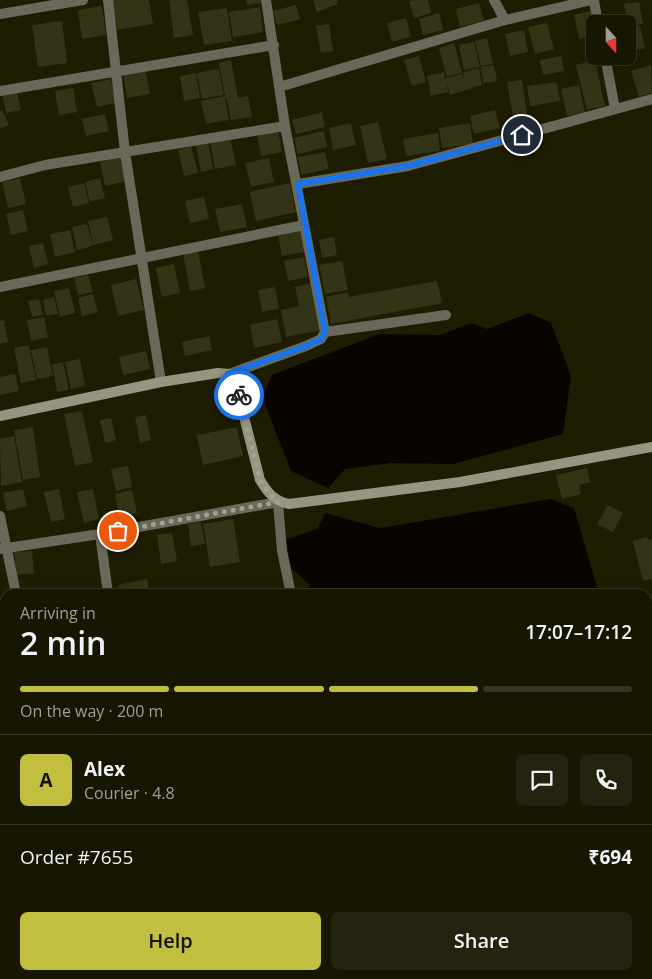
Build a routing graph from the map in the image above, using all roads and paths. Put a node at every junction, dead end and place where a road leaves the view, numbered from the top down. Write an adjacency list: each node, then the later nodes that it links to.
1 (83, 0): 6 (street)
2 (108, 0): 11 (street)
3 (266, 0): 9 (street)
4 (494, 0): 8 (street)
5 (593, 0): 7 (street); 8 (street)
6 (0, 14)
7 (596, 15)
8 (505, 20): 12 (street)
9 (274, 45): 11 (street); 12 (street)
10 (607, 65): 15 (street)
11 (116, 70): 13 (street); 17 (street)
12 (279, 87): 16 (street)
13 (0, 91)
14 (652, 99): 15 (street)
15 (615, 109): 19 (street)
16 (285, 126): 17 (street); 19 (street)
17 (125, 152): 18 (street); 21 (street)
18 (0, 177)
19 (298, 184): 20 (street)
20 (304, 225): 21 (street); 24 (street)
21 (140, 258): 22 (street); 26 (street)
22 (0, 287)
23 (446, 315): 24 (street)
24 (325, 332): 25 (street)
25 (228, 374): 26 (street); 29 (street)
26 (161, 382): 27 (street)
27 (0, 416)
28 (652, 447): 29 (street)
29 (278, 502): 31 (street); 35 (street)
30 (0, 516): 32 (street)
31 (100, 534): 32 (street); 34 (street)
32 (4, 548): 33 (street)
33 (15, 589)
34 (107, 589)
35 (290, 589)

